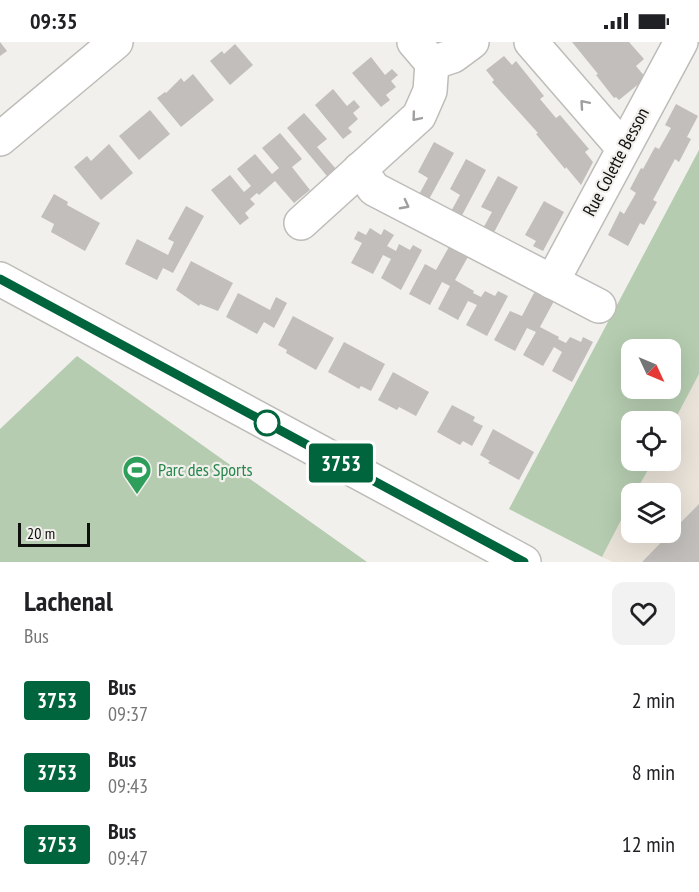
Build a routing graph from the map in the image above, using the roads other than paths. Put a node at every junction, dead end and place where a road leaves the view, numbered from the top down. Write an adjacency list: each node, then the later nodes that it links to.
1 (116, 42): 6 (street)
2 (472, 42): 5 (street)
3 (531, 42): 7 (street, one-way to 3)
4 (681, 42): 7 (street, Rue Colette Besson)
5 (423, 52): 8 (street, one-way to 8)
6 (0, 139)
7 (623, 148): 11 (street, Rue Colette Besson)
8 (360, 170): 9 (street); 11 (street, one-way to 11)
9 (301, 223)
10 (0, 279): 13 (street)
11 (552, 282): 12 (street)
12 (599, 306)
13 (524, 562)

